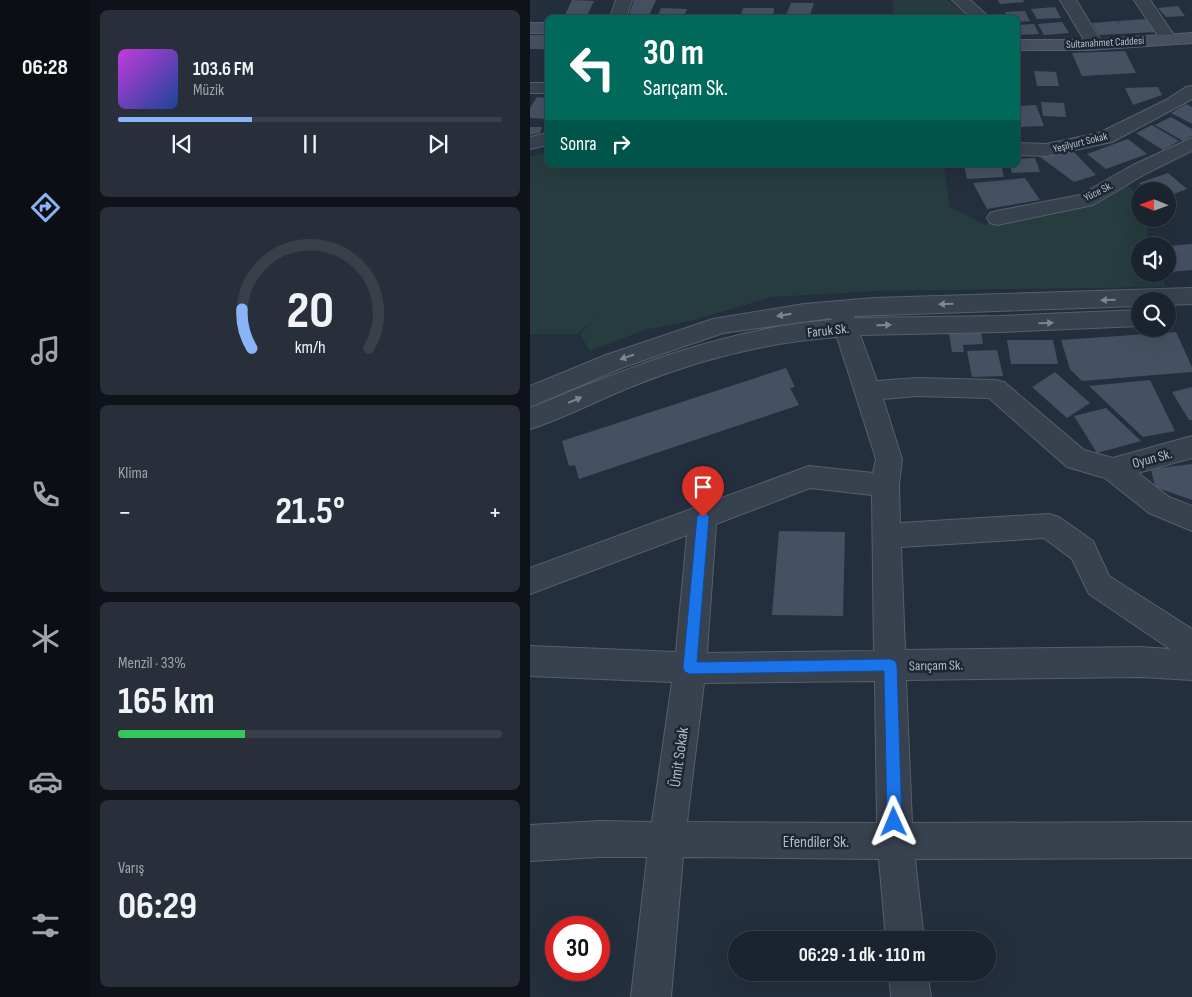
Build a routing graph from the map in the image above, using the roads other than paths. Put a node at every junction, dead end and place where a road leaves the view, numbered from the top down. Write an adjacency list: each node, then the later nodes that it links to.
1 (624, 0): 5 (street)
2 (960, 0): 6 (street)
3 (1068, 0): 11 (street)
4 (1142, 0): 9 (street)
5 (619, 15)
6 (991, 15)
7 (530, 28): 8 (street)
8 (545, 28)
9 (1168, 38): 10 (street, Sultanahmet Caddesi); 11 (street, Sultanahmet Caddesi)
10 (1192, 38)
11 (1095, 44): 12 (street, Sultanahmet Caddesi)
12 (1020, 45)
13 (530, 88): 14 (street)
14 (545, 88)
15 (1192, 91): 18 (street, Yeşilyurt Sokak)
16 (545, 140): 17 (street)
17 (530, 143)
18 (1020, 150)
19 (1187, 150): 20 (street, Yüce Sk.)
20 (997, 218)
21 (1192, 296): 24 (street, one-way to 24)
22 (1192, 314): 23 (street)
23 (1176, 315)
24 (843, 318): 25 (street, Faruk Sk., one-way to 25); 26 (street, Faruk Sk.); 27 (street)
25 (1131, 319)
26 (724, 335): 28 (street, one-way to 28); 29 (street, Faruk Sk., one-way to 26)
27 (868, 391): 31 (street); 32 (street)
28 (530, 396)
29 (530, 419)
30 (1192, 447): 31 (street, Oyun Sk.)
31 (1113, 469): 34 (street)
32 (885, 485): 33 (street); 35 (street)
33 (703, 517): 36 (street); 41 (street, Ümit Sokak)
34 (1192, 519)
35 (886, 536): 37 (street); 39 (street)
36 (530, 582)
37 (1192, 646)
38 (530, 661): 41 (street, Sarıçam Sk.)
39 (890, 665): 40 (street, Sarıçam Sk.); 41 (street, Sarıçam Sk.); 44 (street)
40 (1192, 665)
41 (690, 668): 42 (street, Ümit Sokak)
42 (667, 840): 44 (street, Efendiler Sk.); 45 (street, Efendiler Sk.); 48 (street, Ümit Sokak)
43 (1192, 840): 44 (street, Efendiler Sk.)
44 (895, 841): 46 (street)
45 (530, 843)
46 (904, 931)
47 (909, 981): 49 (street)
48 (651, 997)
49 (911, 997)

